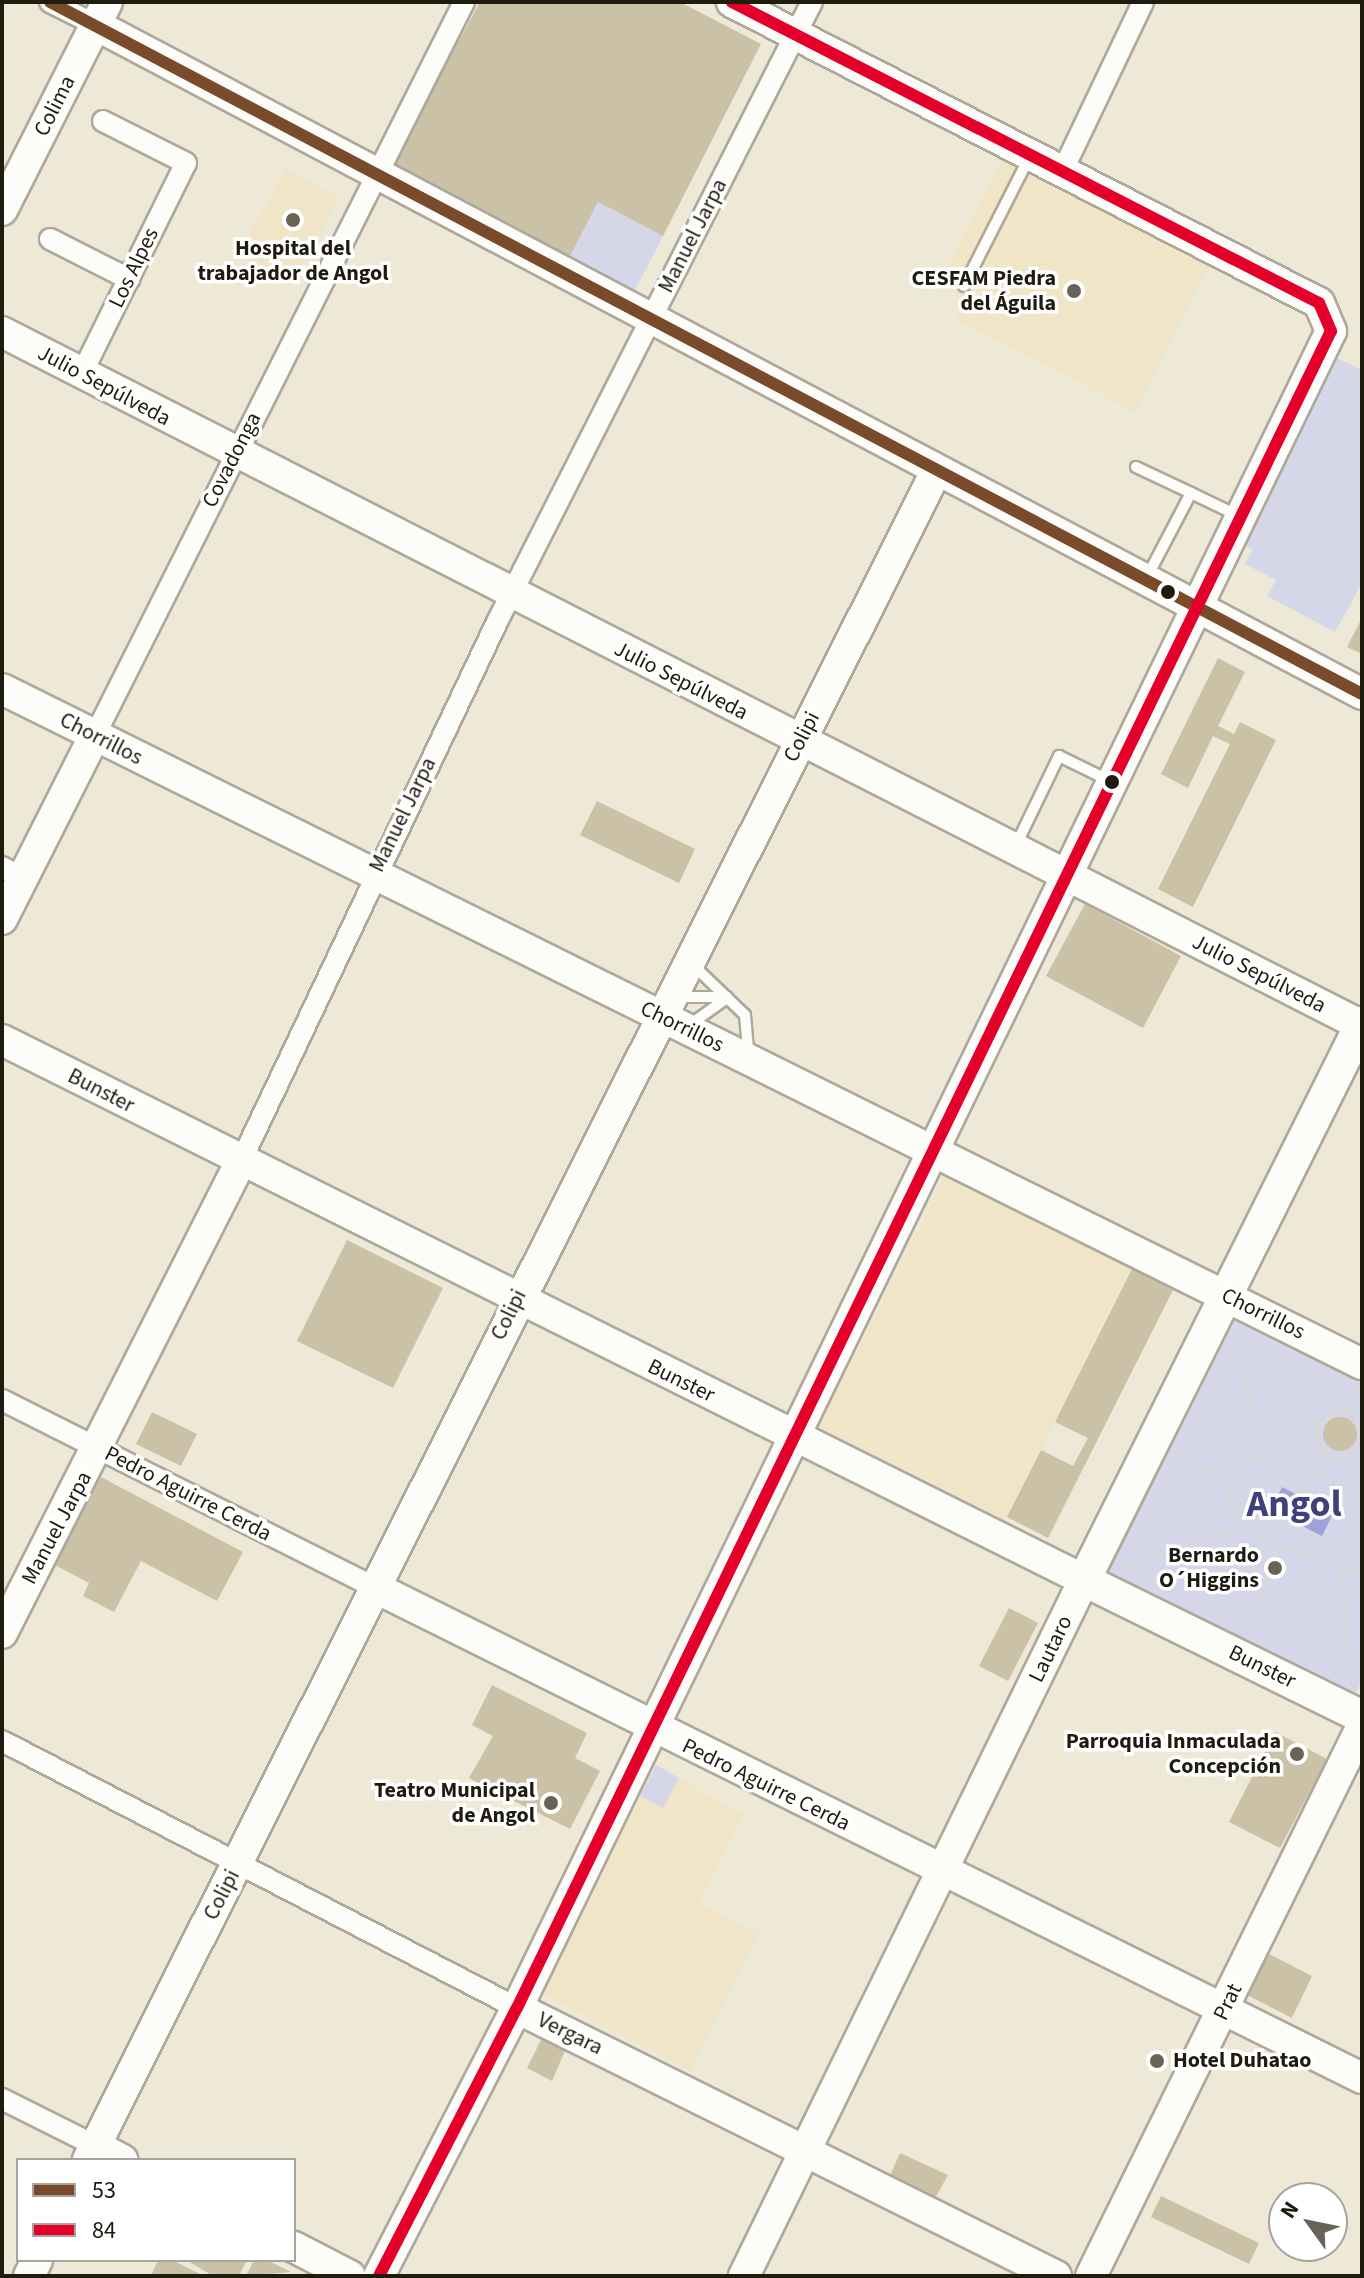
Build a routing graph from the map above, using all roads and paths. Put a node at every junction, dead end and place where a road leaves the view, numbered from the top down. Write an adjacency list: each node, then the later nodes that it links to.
1 (50, 2): 6 (street)
2 (464, 2): 11 (street, Covadonga)
3 (732, 2): 7 (main road)
4 (812, 2): 7 (street, Manuel Jarpa)
5 (1143, 2): 10 (street)
6 (101, 14): 11 (main road); 12 (main road, Colima)
7 (796, 34): 9 (main road); 16 (street, Manuel Jarpa)
8 (103, 121): 14 (street, Los Alpes)
9 (1031, 154): 10 (main road); 15 (lane)
10 (1063, 170): 23 (main road)
11 (376, 174): 16 (main road); 19 (street, Covadonga)
12 (2, 210)
13 (50, 239): 14 (street)
14 (129, 279): 18 (street, Los Alpes)
15 (964, 286)
16 (649, 320): 21 (main road); 25 (street, Manuel Jarpa)
17 (2, 332): 18 (main road, Julio Sepúlveda)
18 (82, 373): 19 (main road, Julio Sepúlveda)
19 (234, 454): 25 (main road, Julio Sepúlveda); 29 (street, Covadonga)
20 (1136, 467): 22 (lane)
21 (936, 472): 24 (main road); 30 (main road, Colipi)
22 (1191, 493): 23 (lane); 24 (lane)
23 (1243, 518): 26 (main road)
24 (1144, 583): 26 (main road)
25 (512, 593): 30 (main road, Julio Sepúlveda); 34 (street, Manuel Jarpa)
26 (1196, 611): 28 (main road); 31 (main road)
27 (2, 689): 29 (main road, Chorrillos)
28 (1362, 694)
29 (95, 735): 33 (main road, Covadonga); 34 (main road, Chorrillos)
30 (800, 742): 32 (main road, Julio Sepúlveda); 37 (main road, Colipi)
31 (1113, 783): 32 (lane); 35 (main road)
32 (1013, 850): 35 (main road, Julio Sepúlveda)
33 (12, 873): 36 (main road, Covadonga)
34 (374, 876): 39 (main road, Chorrillos); 44 (street, Manuel Jarpa)
35 (1067, 877): 40 (main road, Julio Sepúlveda); 43 (main road)
36 (2, 919)
37 (690, 960): 38 (lane); 39 (main road, Colipi)
38 (729, 997): 39 (lane); 39 (lane); 42 (lane)
39 (672, 1014): 42 (main road, Chorrillos); 45 (main road, Colipi)
40 (1362, 1025): 46 (main road, Lautaro)
41 (2, 1040): 44 (main road, Bunster)
42 (746, 1059): 43 (main road, Chorrillos)
43 (933, 1152): 46 (main road, Chorrillos); 52 (main road)
44 (241, 1161): 45 (main road, Bunster); 55 (main road, Manuel Jarpa)
45 (516, 1300): 52 (main road, Bunster); 68 (main road, Colipi)
46 (1229, 1310): 47 (main road, Chorrillos); 54 (main road, Lautaro); 57 (path)
47 (1362, 1364)
48 (1362, 1386): 50 (path)
49 (2, 1400): 55 (street, Pedro Aguirre Cerda)
50 (1347, 1412): 51 (path); 56 (path)
51 (1362, 1427)
52 (794, 1437): 66 (main road, Bunster); 73 (main road)
53 (1362, 1441): 56 (path)
54 (1152, 1442): 59 (path); 66 (main road, Lautaro)
55 (98, 1449): 68 (street, Pedro Aguirre Cerda); 69 (main road, Manuel Jarpa)
56 (1329, 1455): 58 (path)
57 (1264, 1457): 58 (path); 59 (path)
58 (1320, 1473): 60 (path)
59 (1226, 1476): 61 (path)
60 (1362, 1502)
61 (1246, 1526): 62 (path); 66 (path)
62 (1283, 1550): 63 (path); 65 (path)
63 (1278, 1560): 67 (path); 67 (path)
64 (1362, 1570): 65 (path)
65 (1343, 1571): 71 (path)
66 (1097, 1574): 70 (main road, Bunster); 76 (main road, Lautaro)
67 (1270, 1576): 70 (path)
68 (376, 1588): 73 (main road, Pedro Aguirre Cerda); 75 (main road, Colipi)
69 (2, 1633)
70 (1231, 1652): 71 (main road, Bunster)
71 (1357, 1703)
72 (1362, 1726): 78 (main road, Prat)
73 (653, 1729): 76 (main road, Pedro Aguirre Cerda); 77 (main road)
74 (2, 1741): 75 (street, Vergara)
75 (237, 1864): 77 (street, Vergara); 82 (main road, Colipi)
76 (942, 1873): 78 (main road, Pedro Aguirre Cerda); 81 (main road, Lautaro)
77 (517, 2008): 81 (main road, Vergara); 85 (main road)
78 (1224, 2012): 79 (main road, Pedro Aguirre Cerda); 88 (main road, Prat)
79 (1362, 2078)
80 (2, 2099): 82 (street)
81 (806, 2150): 86 (main road, Lautaro); 87 (main road, Vergara)
82 (102, 2155)
83 (296, 2248): 84 (main road)
84 (350, 2276)
85 (379, 2276)
86 (744, 2276)
87 (1056, 2276)
88 (1091, 2276)

